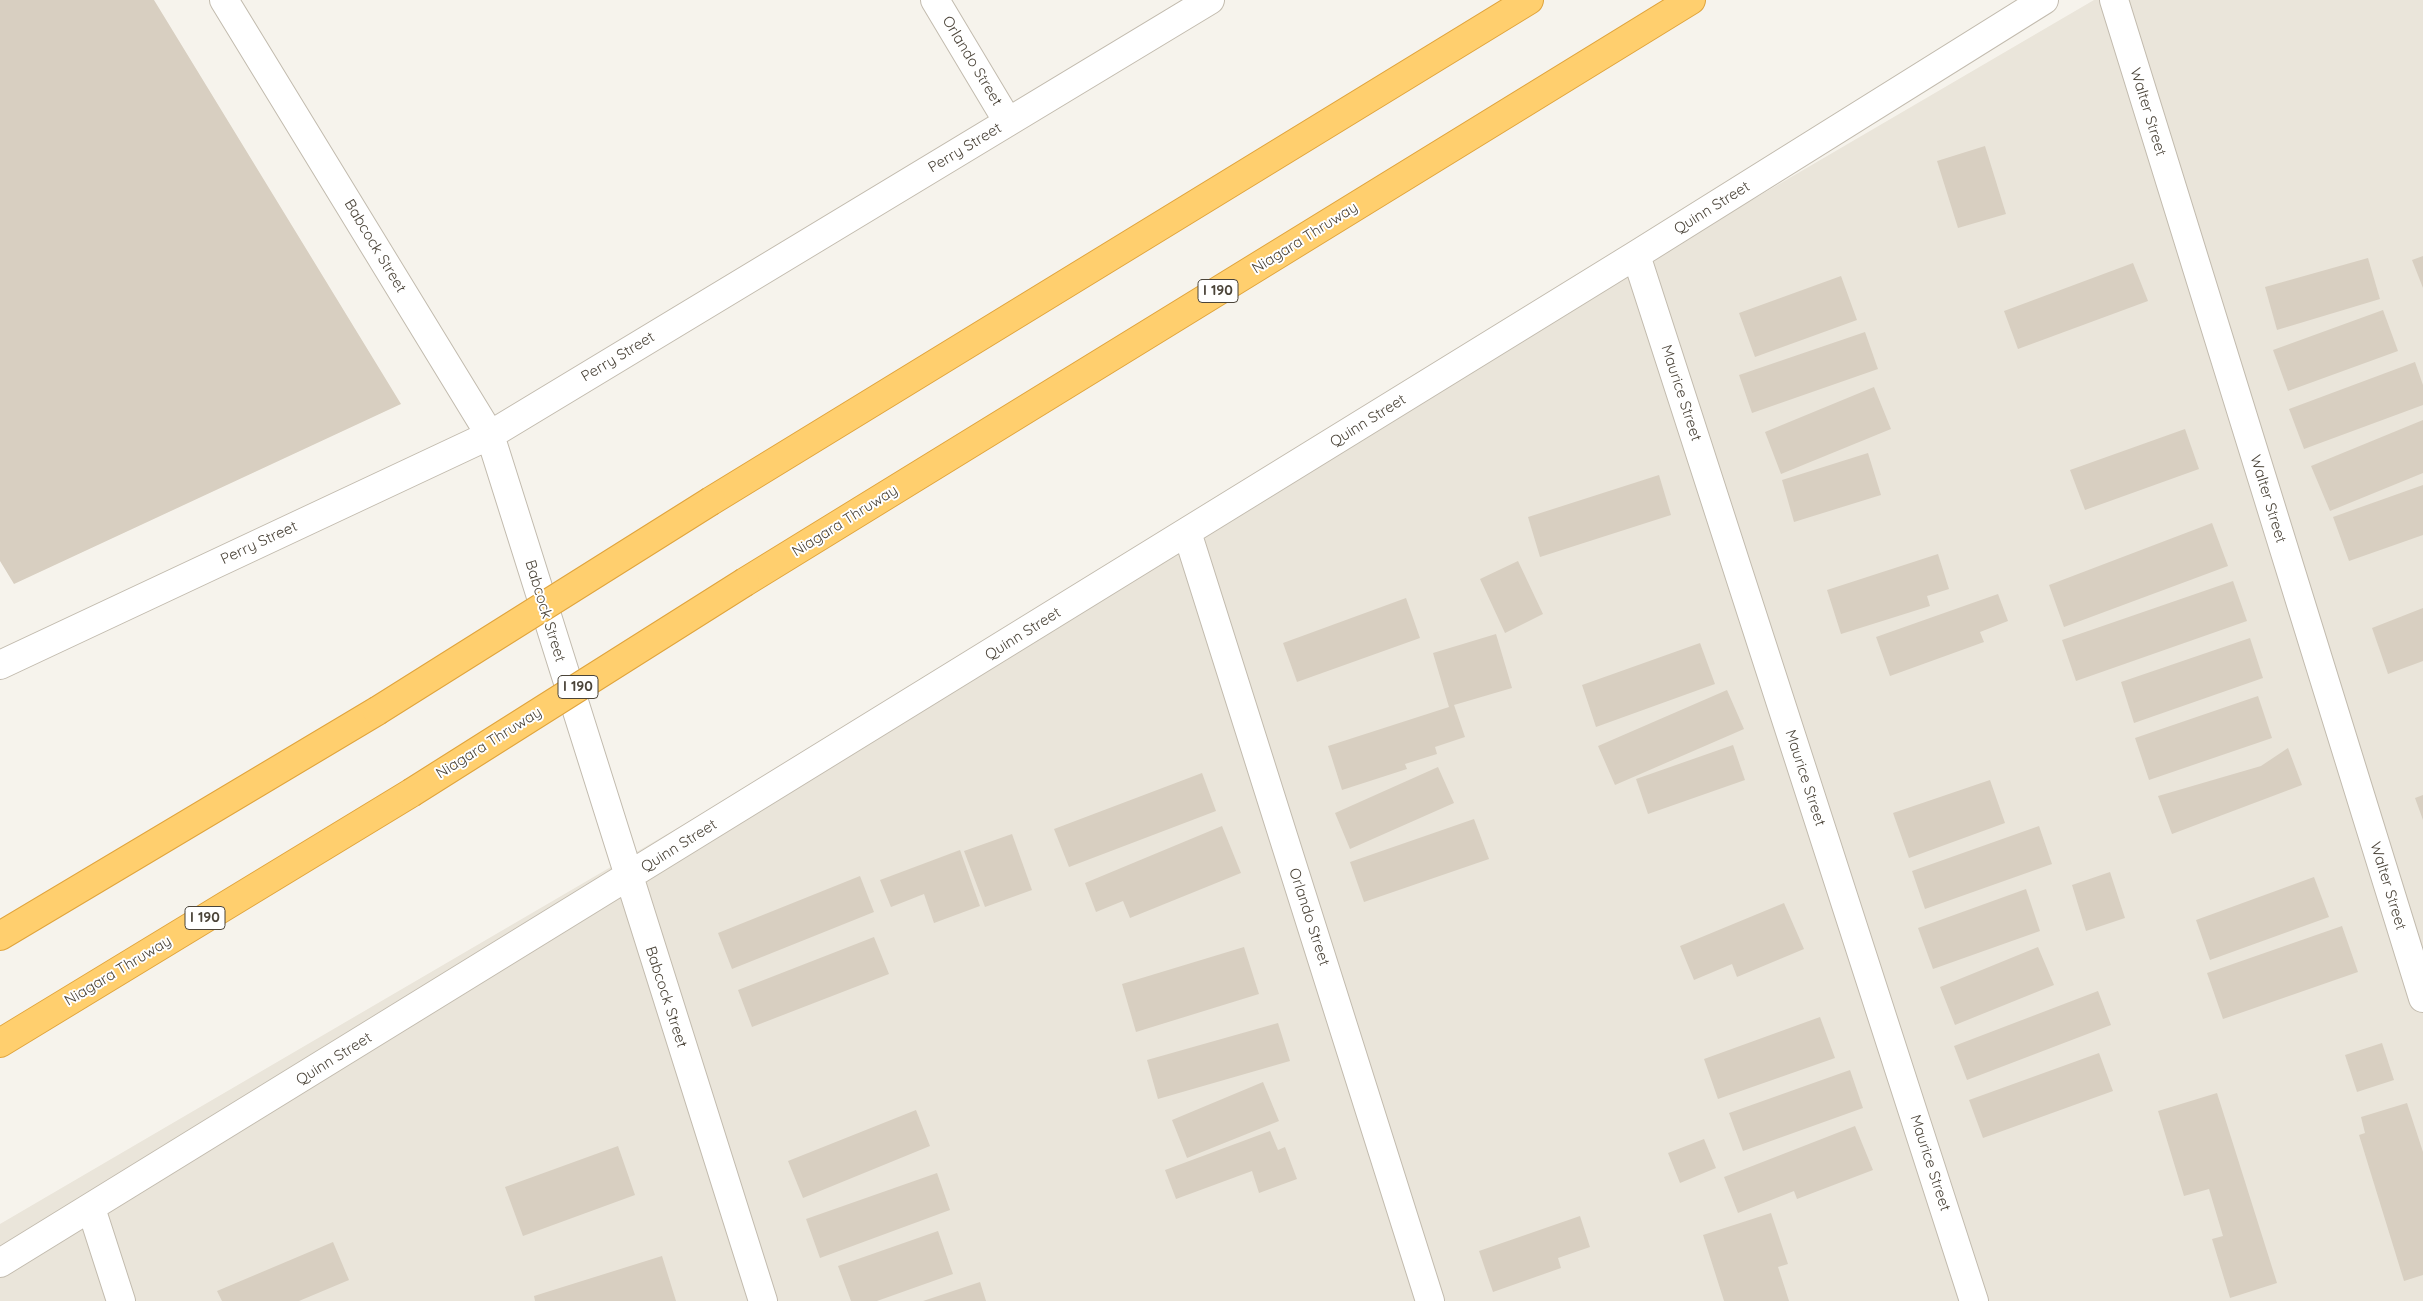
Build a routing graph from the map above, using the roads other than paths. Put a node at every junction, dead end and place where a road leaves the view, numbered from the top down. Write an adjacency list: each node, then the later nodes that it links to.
1 (224, 0): 10 (street, Babcock Street)
2 (935, 0): 8 (street, Orlando Street)
3 (1210, 0): 8 (street, Perry Street)
4 (1529, 0): 14 (highway, bridge)
5 (1691, 0): 16 (highway, Niagara Thruway / I 190, bridge)
6 (2044, 0): 9 (street, Quinn Street)
7 (2114, 0): 15 (street, Walter Street)
8 (1008, 122): 10 (street, Perry Street)
9 (1636, 255): 11 (street, Quinn Street); 22 (street, Maurice Street)
10 (490, 435): 12 (street, Perry Street); 13 (street, Babcock Street)
11 (1187, 532): 13 (street, Quinn Street); 21 (street, Orlando Street)
12 (0, 665)
13 (628, 878): 17 (street, Quinn Street); 20 (street, Babcock Street)
14 (0, 936)
15 (2423, 998)
16 (0, 1043)
17 (91, 1208): 18 (street, Quinn Street); 19 (street)
18 (0, 1263)
19 (121, 1301)
20 (763, 1301)
21 (1430, 1301)
22 (1974, 1301)

